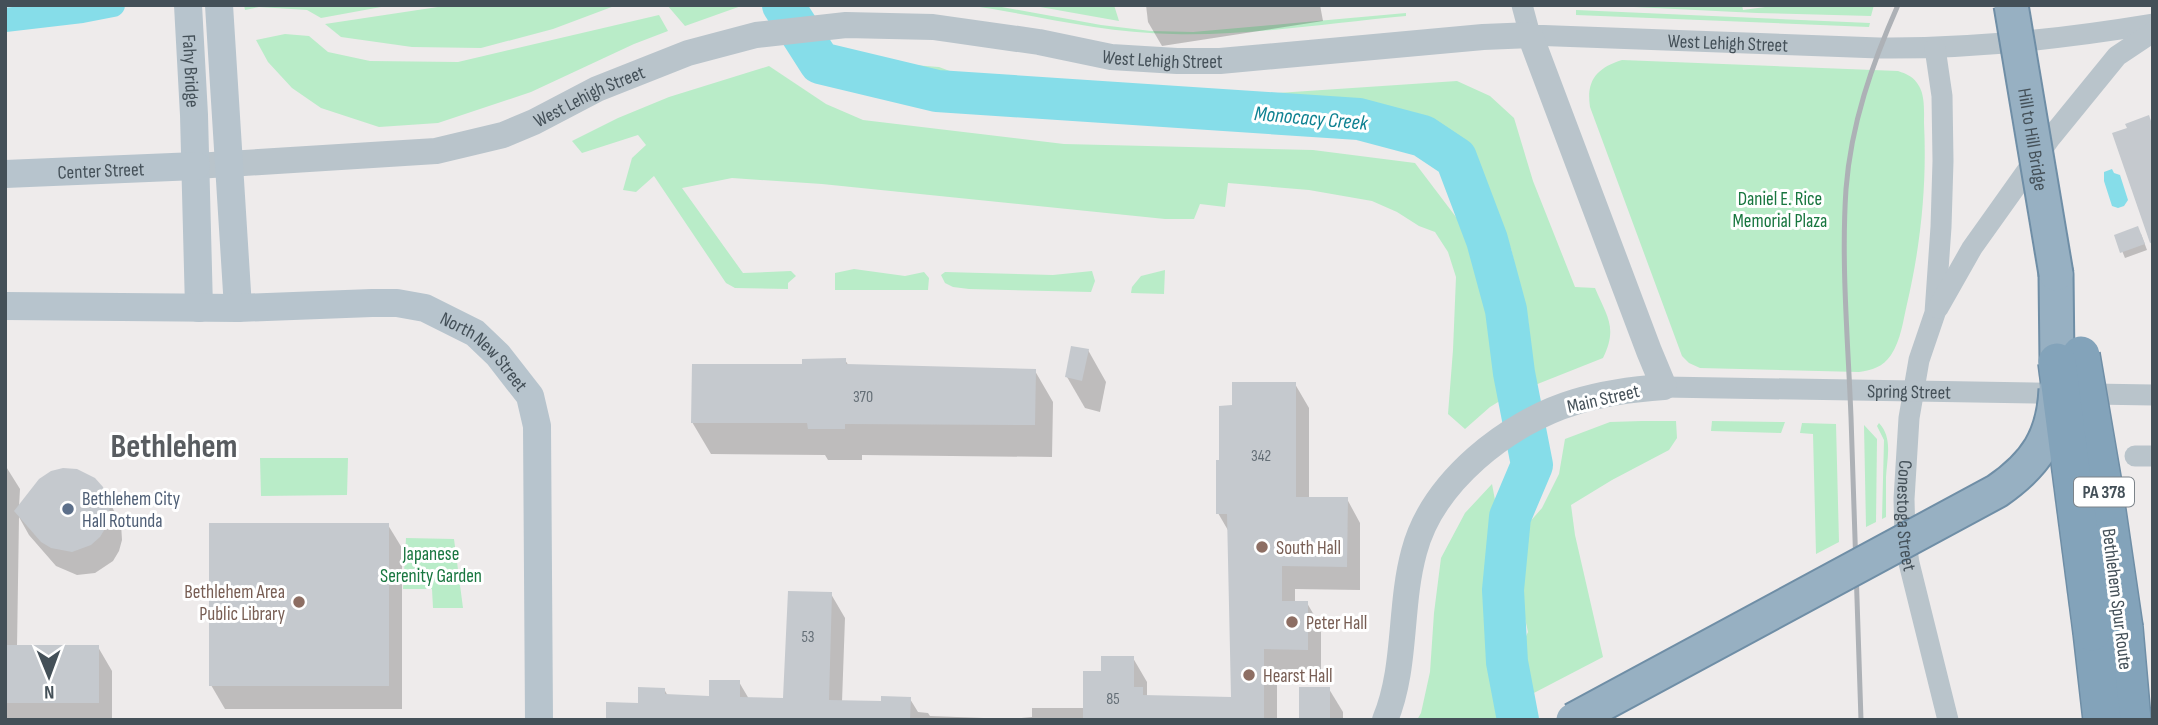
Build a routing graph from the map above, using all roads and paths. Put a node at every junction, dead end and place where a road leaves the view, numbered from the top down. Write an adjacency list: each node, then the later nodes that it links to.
1 (188, 5): 10 (main road, Fahy Bridge)
2 (219, 5): 9 (main road, Fahy Bridge)
3 (1522, 5): 7 (street, Main Street)
4 (2011, 5): 16 (highway, Hill to Hill Bridge / PA 378, bridge)
5 (2153, 24): 8 (street, West Lehigh Street)
6 (2153, 32): 15 (street, Conestoga Street)
7 (1530, 35): 8 (street, West Lehigh Street); 9 (street, West Lehigh Street); 17 (street, Main Street)
8 (1935, 48): 15 (street, Conestoga Street)
9 (228, 165): 10 (street, West Lehigh Street); 14 (main road)
10 (196, 166): 11 (main road, Center Street); 13 (main road)
11 (5, 174)
12 (5, 306): 13 (main road, North New Street)
13 (199, 308): 14 (main road, North New Street)
14 (238, 308): 21 (main road, North New Street)
15 (1936, 313): 18 (street, Conestoga Street)
16 (2069, 359): 20 (highway, Bethlehem Spur Route / PA 378, bridge); 23 (highway, Hill to Hill Bridge, bridge)
17 (1664, 387): 18 (street, Spring Street); 22 (street, Main Street)
18 (1915, 391): 19 (street, Spring Street); 24 (street, Conestoga Street)
19 (2153, 395)
20 (2108, 630): 25 (highway, Bethlehem Spur Route / PA 378); 26 (highway, Bethlehem Spur Route / PA 378)
21 (539, 720)
22 (1385, 720)
23 (1573, 720)
24 (1948, 720)
25 (2102, 720)
26 (2132, 720)

